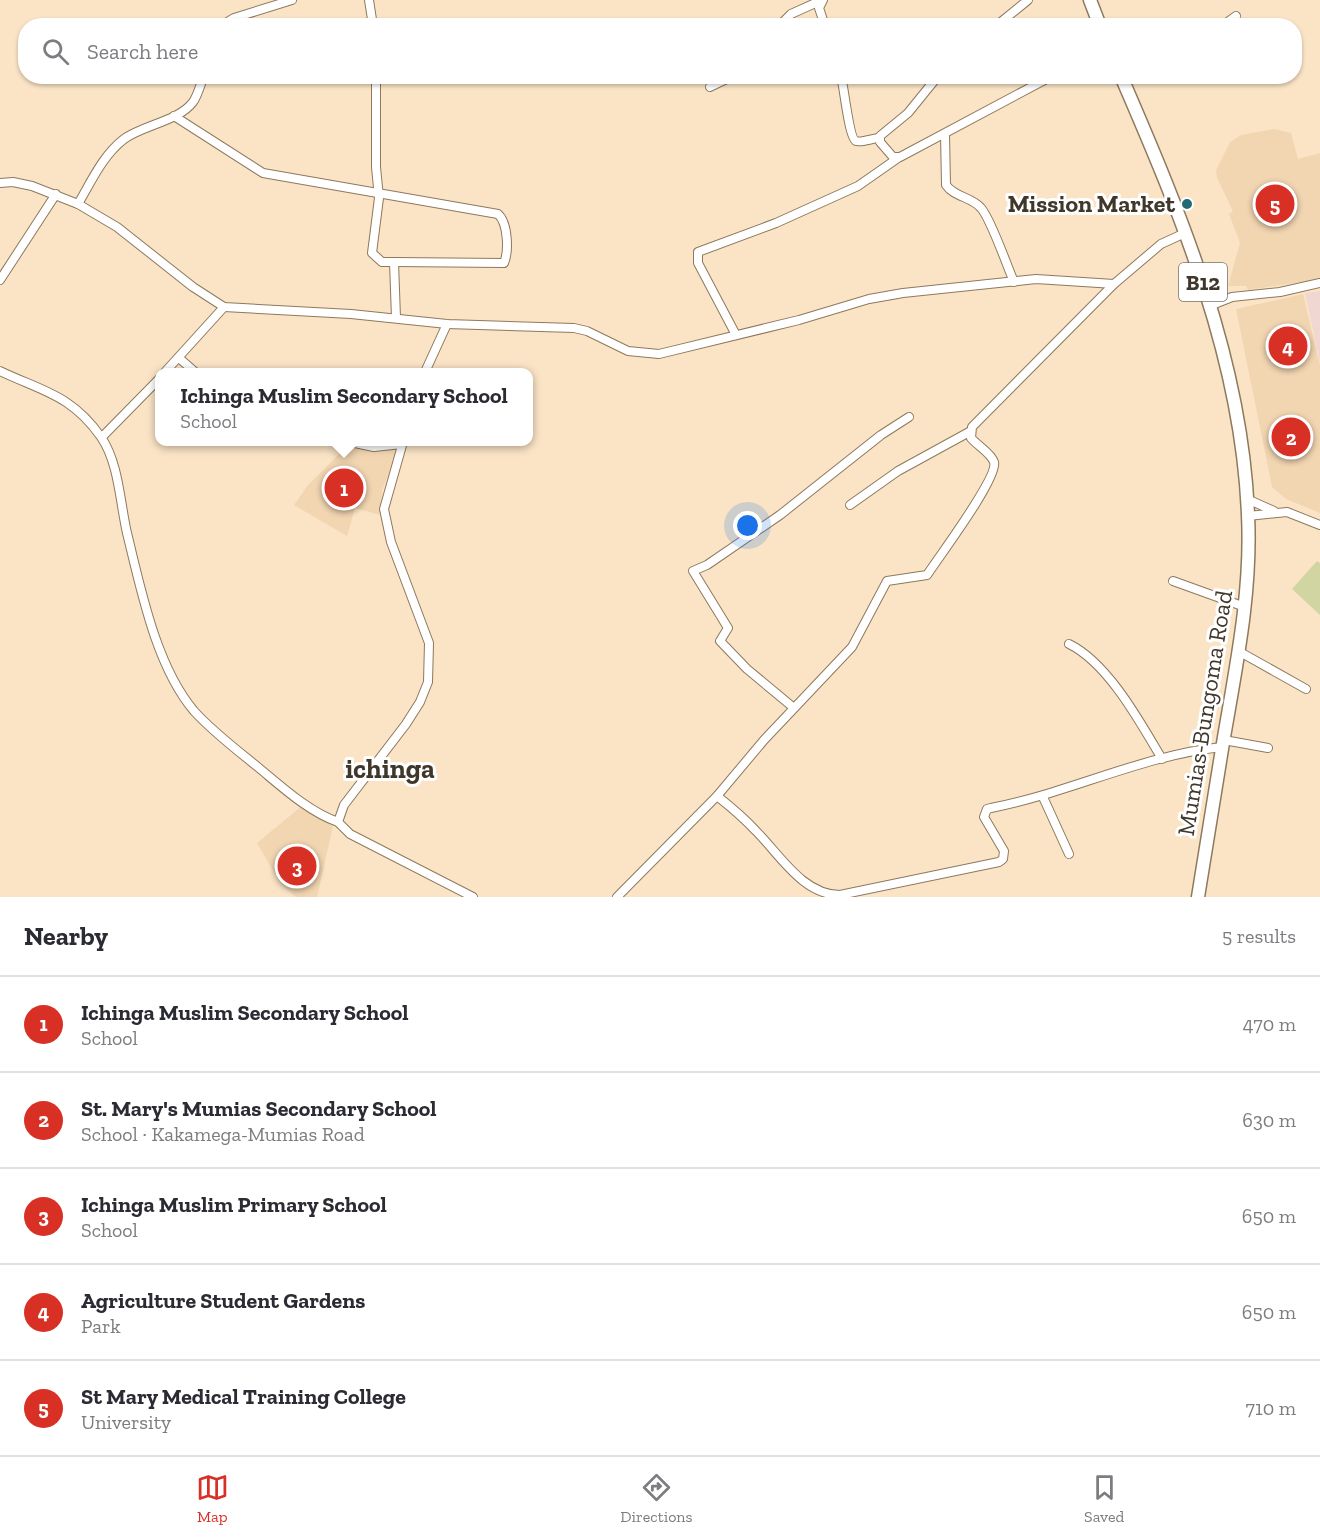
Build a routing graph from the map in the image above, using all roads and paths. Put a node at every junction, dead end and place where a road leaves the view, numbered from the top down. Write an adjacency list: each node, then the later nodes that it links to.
1 (291, 0): 7 (street)
2 (369, 0): 8 (street)
3 (823, 0): 9 (street); 10 (street)
4 (1028, 0): 11 (street)
5 (1090, 0): 12 (highway)
6 (1236, 16): 13 (street)
7 (234, 18)
8 (372, 18)
9 (787, 18)
10 (822, 18)
11 (1006, 18)
12 (1097, 18)
13 (1233, 18)
14 (200, 84): 22 (street)
15 (376, 84): 28 (street)
16 (716, 84): 21 (street)
17 (843, 84): 24 (street)
18 (932, 84): 24 (street)
19 (1037, 84): 23 (street)
20 (1124, 84): 30 (highway, B12)
21 (710, 87)
22 (174, 116): 28 (street); 29 (street)
23 (945, 134): 25 (street); 33 (street)
24 (879, 138): 25 (street)
25 (897, 158): 40 (street)
26 (0, 183): 27 (street)
27 (56, 194): 29 (street); 32 (street)
28 (379, 194): 31 (street); 31 (street)
29 (78, 204): 37 (street)
30 (1185, 233): 35 (street); 36 (highway, B12)
31 (394, 262): 38 (street)
32 (0, 280)
33 (1014, 282): 35 (street); 40 (street)
34 (1320, 283): 36 (street)
35 (1114, 284): 48 (street)
36 (1212, 305): 51 (highway, B12)
37 (224, 307): 38 (street); 41 (street)
38 (396, 318): 39 (street)
39 (447, 324): 40 (street); 44 (street)
40 (736, 336)
41 (178, 358): 42 (street); 43 (street)
42 (169, 368)
43 (190, 368)
44 (427, 368)
45 (0, 371): 49 (street)
46 (155, 382): 49 (street)
47 (909, 417): 61 (street)
48 (970, 431): 52 (street); 61 (street)
49 (102, 438): 67 (street)
50 (402, 446): 67 (street)
51 (1247, 499): 53 (street); 54 (highway, Mumias-Bungoma Road / B12)
52 (850, 505)
53 (1275, 512): 54 (street); 55 (street)
54 (1248, 516): 57 (highway, Mumias-Bungoma Road / B12)
55 (1320, 525)
56 (1173, 581): 57 (street)
57 (1245, 607): 59 (highway, Mumias-Bungoma Road / B12)
58 (1069, 644): 64 (street)
59 (1240, 652): 60 (street); 62 (highway, Mumias-Bungoma Road / B12)
60 (1306, 689)
61 (794, 708): 65 (street)
62 (1223, 744): 63 (street); 64 (street); 71 (highway, Mumias-Bungoma Road / B12)
63 (1268, 748)
64 (1162, 759): 66 (street)
65 (717, 796): 66 (street); 70 (street)
66 (1043, 797): 68 (street)
67 (338, 822): 69 (street)
68 (1069, 854)
69 (473, 897)
70 (617, 897)
71 (1198, 897)

